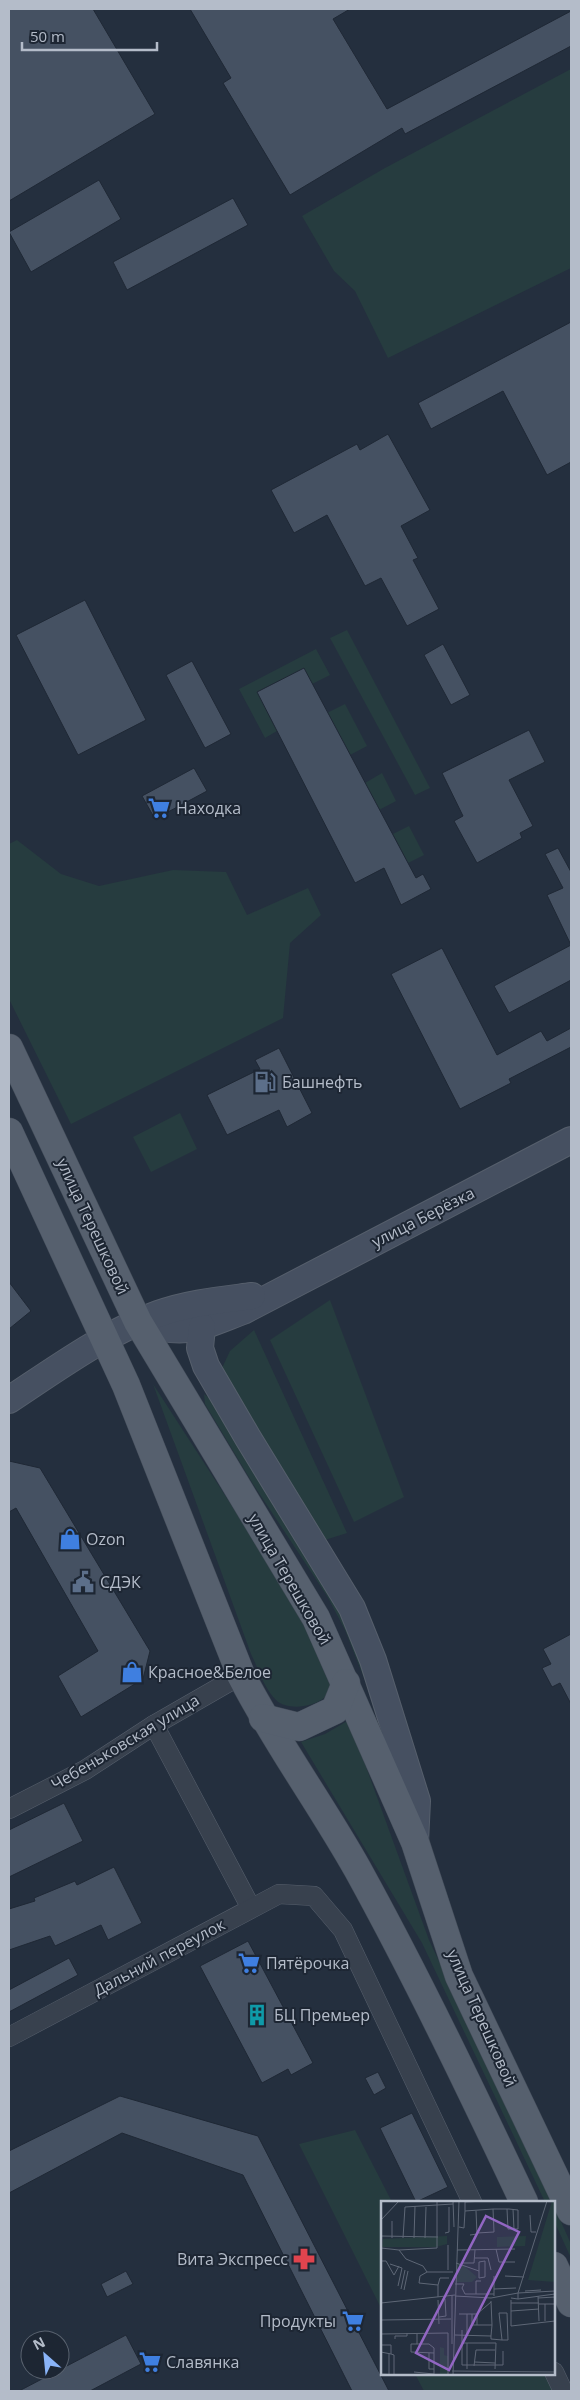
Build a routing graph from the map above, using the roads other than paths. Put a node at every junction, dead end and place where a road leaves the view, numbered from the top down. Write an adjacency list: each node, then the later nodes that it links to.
1 (9, 1048): 5 (main road, улица Терешковой)
2 (9, 1132): 7 (main road)
3 (571, 1140): 4 (main road, улица Берёзка)
4 (276, 1294): 5 (main road, улица Берёзка); 6 (main road, улица Берёзка)
5 (138, 1322): 6 (main road, улица Берёзка); 7 (main road, улица Берёзка); 10 (main road, улица Терешковой)
6 (202, 1326): 14 (main road)
7 (105, 1340): 8 (main road, улица Берёзка); 9 (main road)
8 (9, 1400)
9 (241, 1675): 11 (main road); 12 (street, Чебеньковская улица)
10 (346, 1683): 11 (main road); 14 (main road, улица Терешковой)
11 (263, 1718): 18 (main road)
12 (154, 1725): 13 (street, Чебеньковская улица); 15 (street)
13 (9, 1809)
14 (415, 1842): 19 (main road, улица Терешковой)
15 (251, 1908): 16 (street, Дальний переулок); 17 (street, Дальний переулок)
16 (9, 2036)
17 (472, 2201)
18 (524, 2201)
19 (571, 2211)
20 (555, 2268): 21 (main road)
21 (571, 2303)
22 (555, 2374): 23 (street)
23 (563, 2391)

